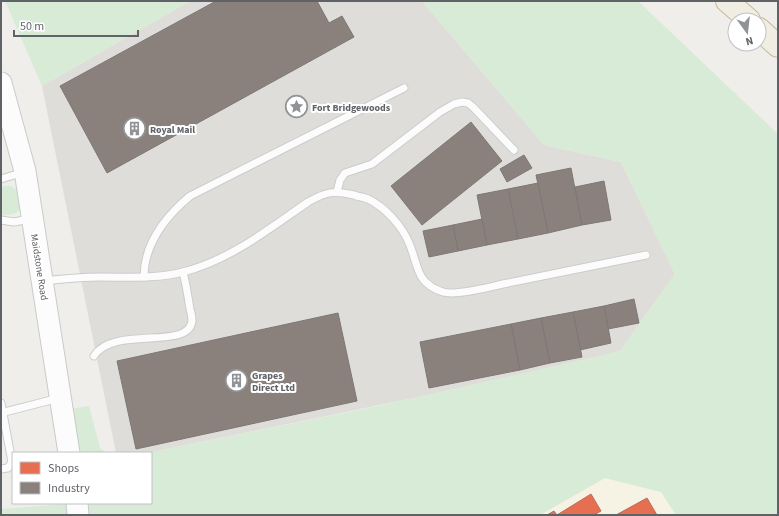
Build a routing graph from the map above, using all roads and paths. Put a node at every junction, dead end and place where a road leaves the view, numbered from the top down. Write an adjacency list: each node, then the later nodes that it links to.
1 (728, 1): 2 (highway)
2 (740, 12)
3 (767, 36): 4 (highway)
4 (778, 46)
5 (1, 83): 8 (main road, Maidstone Road)
6 (404, 88): 15 (lane)
7 (514, 150): 10 (lane)
8 (25, 171): 9 (lane); 11 (main road, Maidstone Road)
9 (1, 179)
10 (337, 192): 13 (lane); 14 (lane)
11 (32, 219): 12 (lane); 16 (main road, Maidstone Road)
12 (1, 220)
13 (646, 255)
14 (183, 272): 15 (lane); 17 (lane)
15 (144, 277): 16 (lane)
16 (43, 281): 18 (main road, Maidstone Road)
17 (94, 356)
18 (62, 398): 20 (lane); 21 (main road, Maidstone Road)
19 (1, 403): 20 (lane)
20 (2, 413): 22 (lane)
21 (69, 452)
22 (1, 469)
23 (77, 504): 24 (main road)
24 (78, 515)

